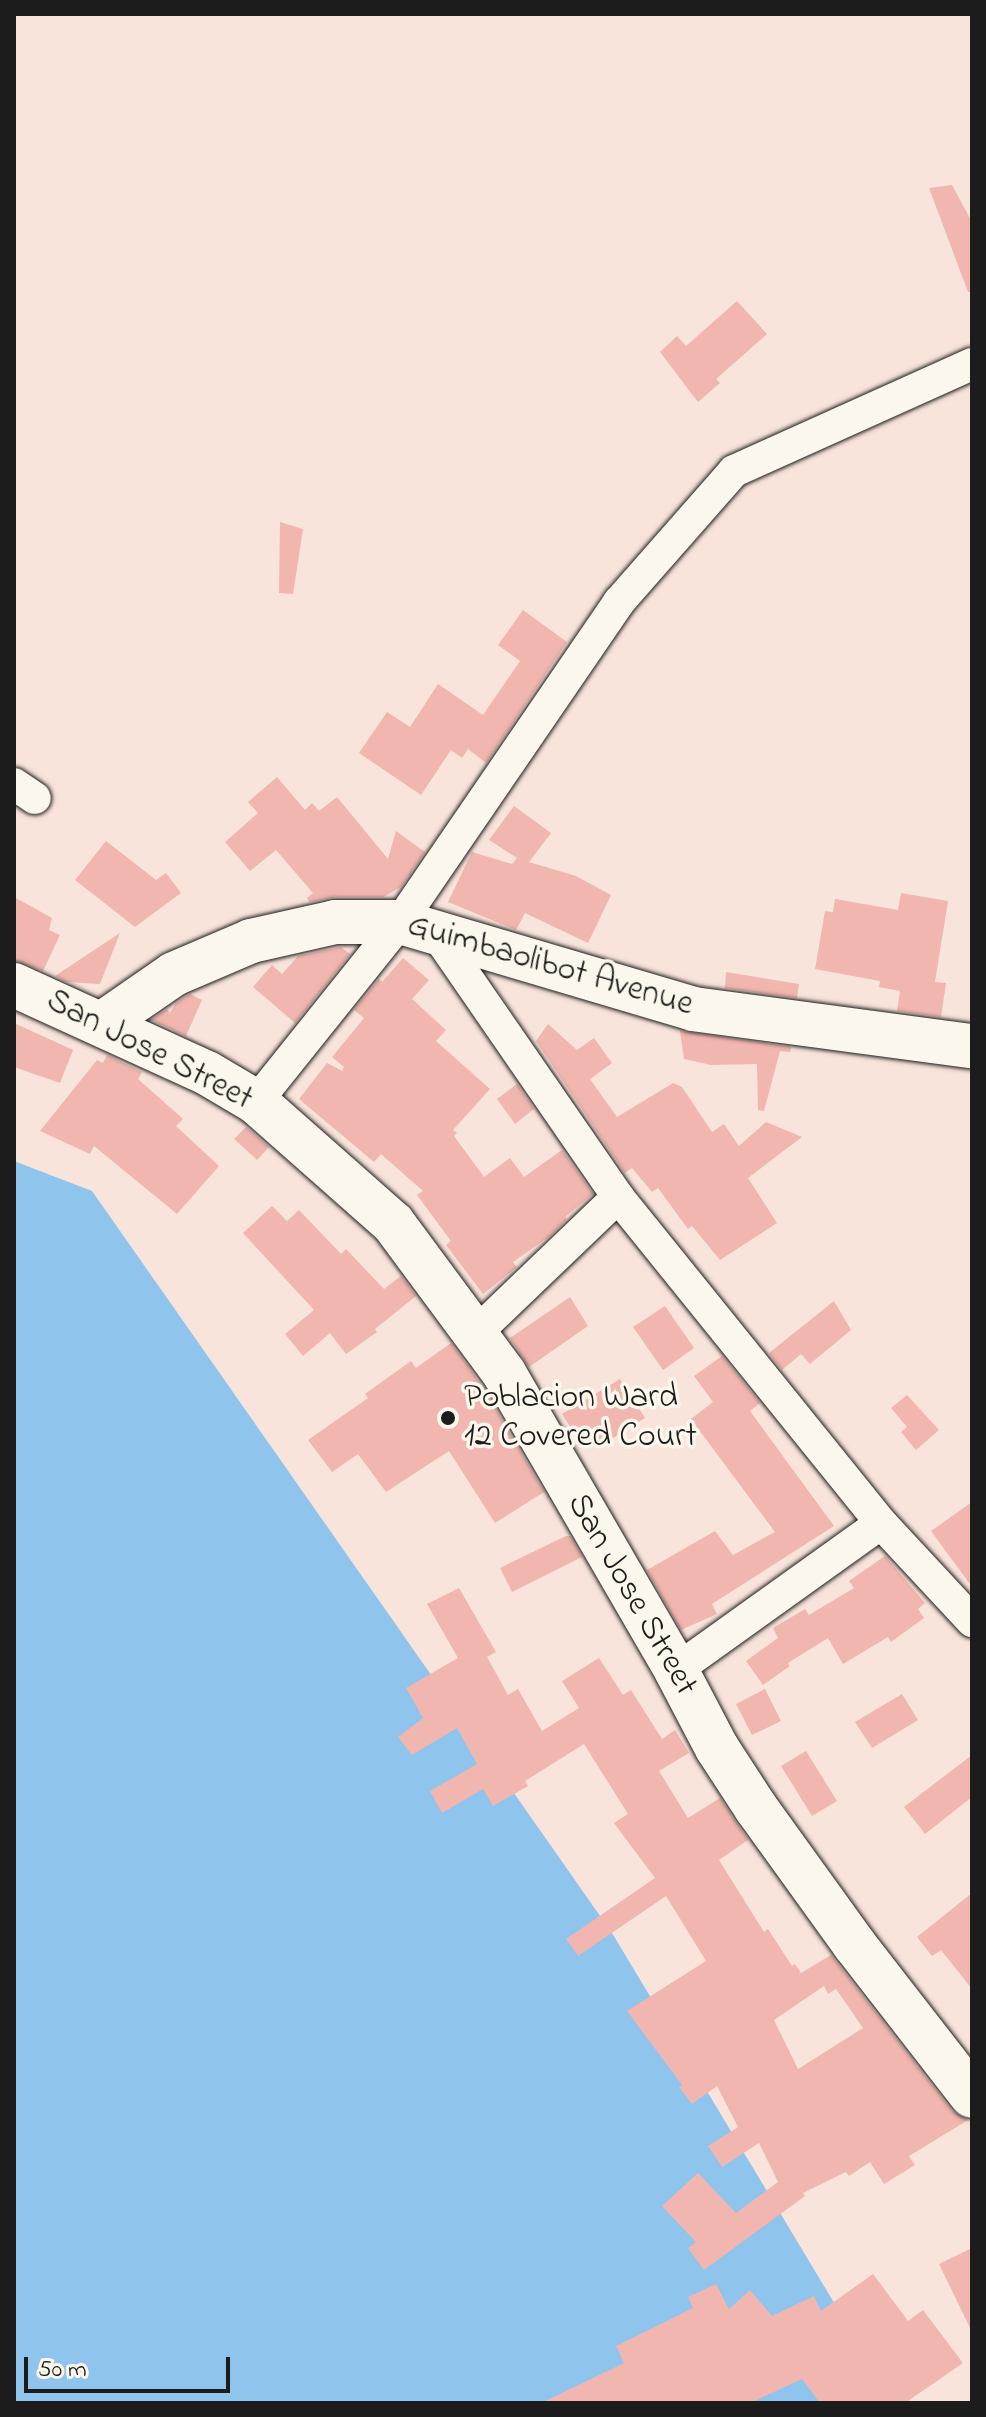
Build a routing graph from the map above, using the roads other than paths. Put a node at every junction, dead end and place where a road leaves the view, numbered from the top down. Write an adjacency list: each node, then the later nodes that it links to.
1 (972, 364): 2 (street)
2 (418, 927): 4 (street, Guimbaolibot Avenue); 5 (street, Guimbaolibot Avenue); 6 (street); 7 (street)
3 (14, 985): 4 (street, San Jose Street)
4 (103, 1023): 6 (street, San Jose Street)
5 (972, 1046)
6 (256, 1102): 8 (street, San Jose Street)
7 (618, 1197): 8 (street); 9 (street)
8 (475, 1334): 11 (street, San Jose Street)
9 (881, 1523): 10 (street); 11 (street)
10 (972, 1621)
11 (676, 1670): 12 (street, San Jose Street)
12 (972, 2096)

